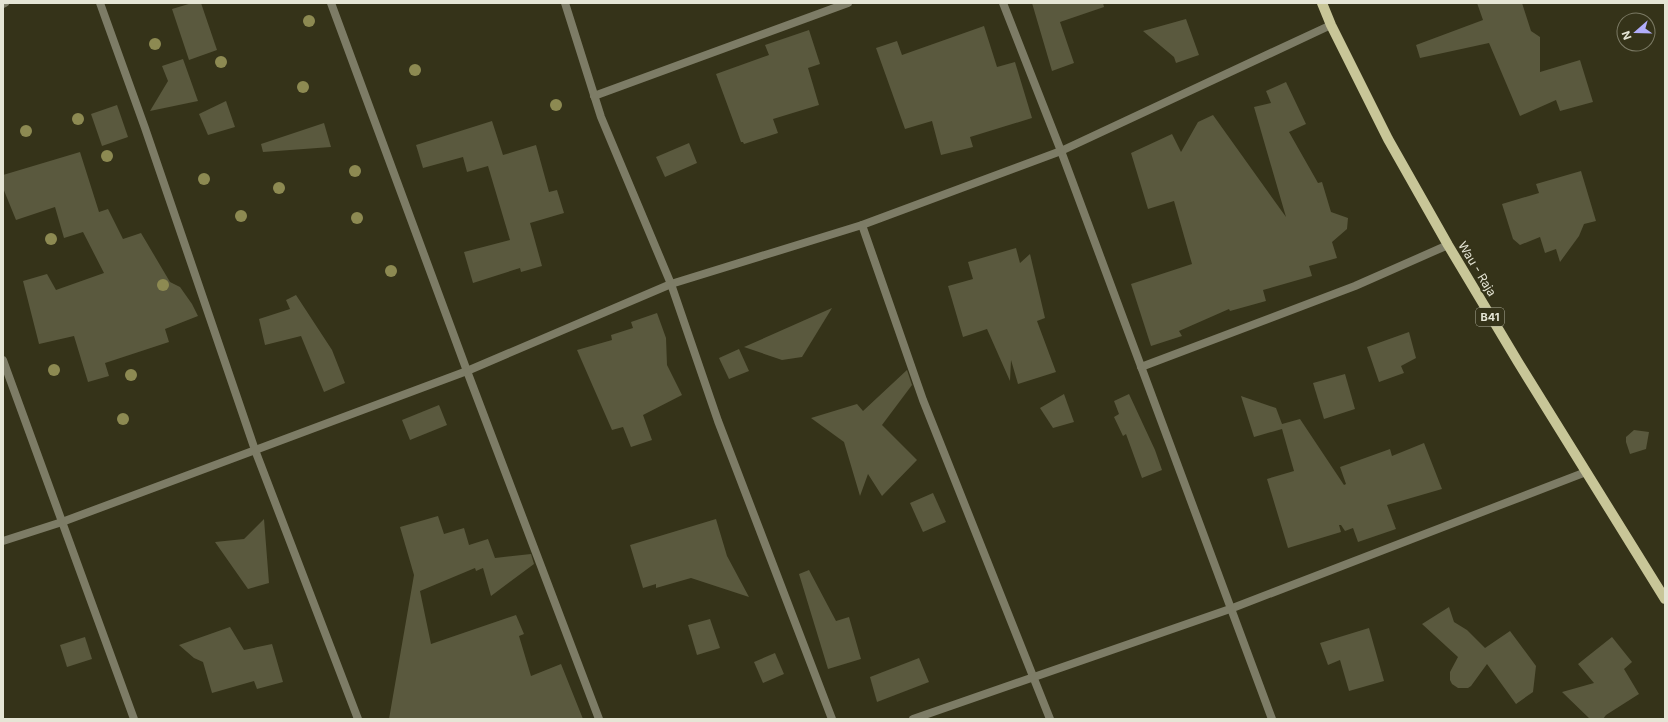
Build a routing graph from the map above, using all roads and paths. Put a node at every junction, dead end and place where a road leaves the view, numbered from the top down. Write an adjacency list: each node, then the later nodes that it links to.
1 (100, 3): 16 (street)
2 (331, 3): 15 (street)
3 (565, 3): 8 (street)
4 (848, 3): 8 (street)
5 (1003, 3): 9 (street)
6 (1322, 3): 7 (main road, Wau - Raja / B41)
7 (1331, 25): 9 (street); 11 (main road, Wau - Raja / B41)
8 (594, 96): 12 (street)
9 (1061, 151): 10 (street); 14 (street)
10 (862, 225): 12 (street); 22 (street)
11 (1448, 245): 14 (street); 17 (main road, Wau - Raja / B41)
12 (671, 284): 15 (street); 26 (street)
13 (3, 360): 18 (street)
14 (1141, 367): 21 (street)
15 (467, 371): 16 (street); 25 (street)
16 (254, 450): 18 (street); 24 (street)
17 (1586, 472): 20 (main road, Wau - Raja / B41); 21 (street)
18 (62, 522): 19 (street); 23 (street)
19 (3, 541)
20 (1665, 599)
21 (1230, 609): 22 (street); 29 (street)
22 (1033, 677): 27 (street); 28 (street)
23 (134, 719)
24 (358, 719)
25 (599, 719)
26 (832, 719)
27 (913, 719)
28 (1050, 719)
29 (1272, 719)

